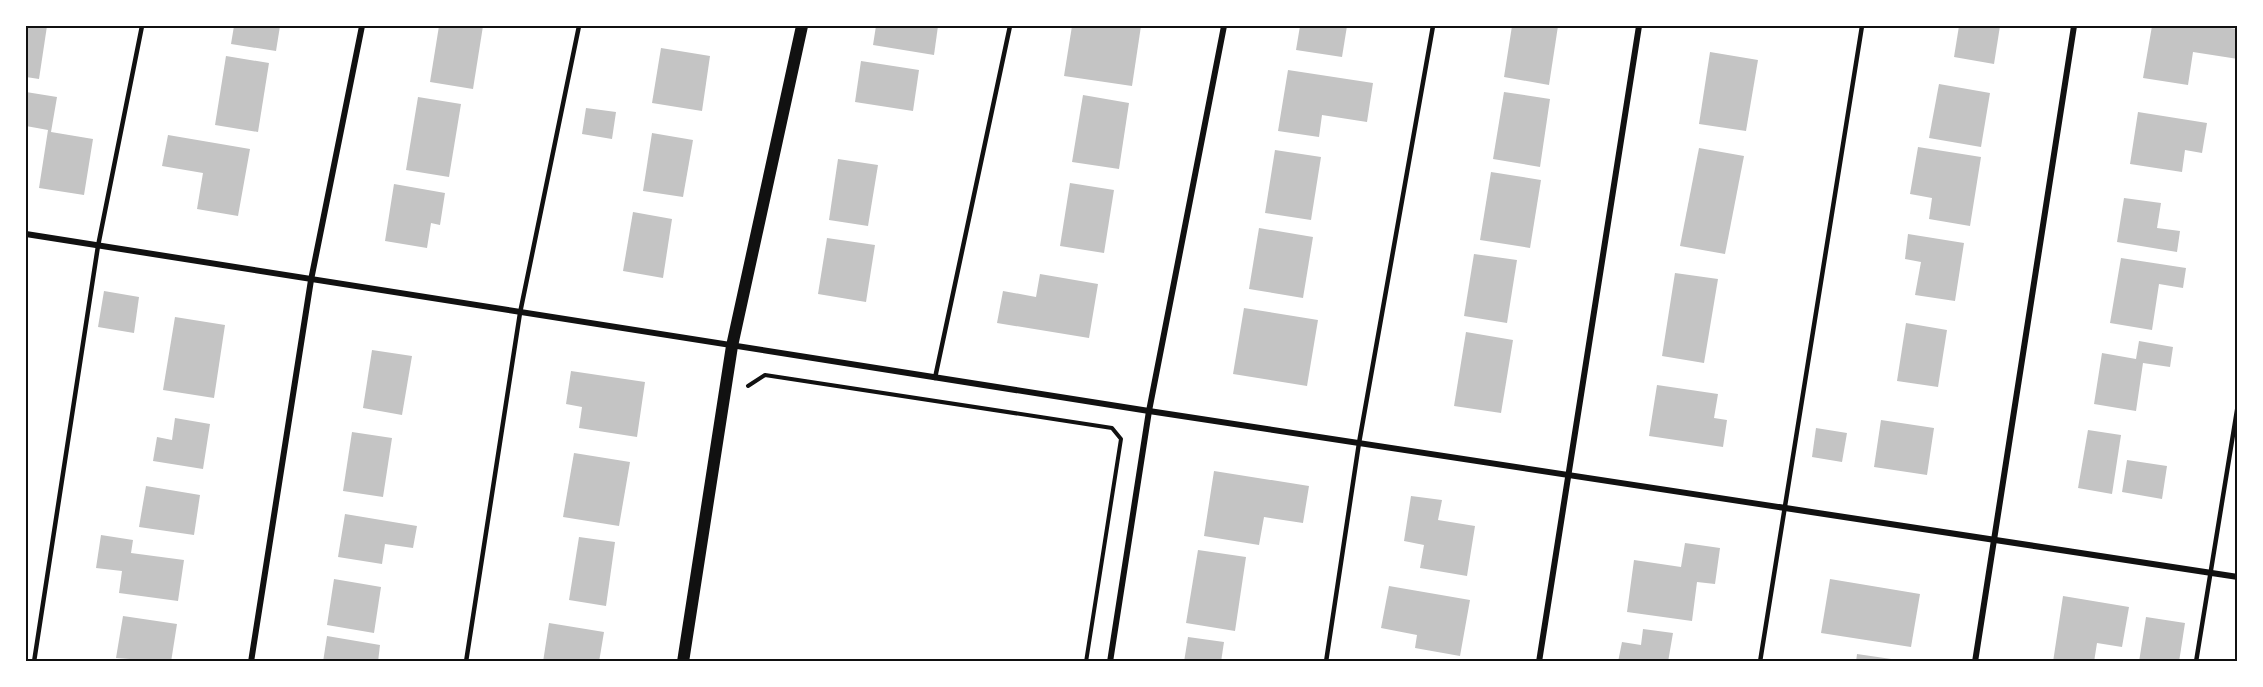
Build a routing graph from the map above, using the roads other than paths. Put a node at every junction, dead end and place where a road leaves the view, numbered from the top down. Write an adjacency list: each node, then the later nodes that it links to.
1 (142, 26): 12 (lane)
2 (362, 26): 13 (street)
3 (579, 26): 14 (lane)
4 (802, 26): 15 (main road)
5 (1010, 26): 16 (lane)
6 (1224, 26): 18 (street)
7 (1433, 26): 19 (lane)
8 (1639, 26): 20 (street)
9 (1862, 26): 21 (lane)
10 (2074, 26): 22 (street)
11 (26, 234): 12 (street)
12 (98, 246): 13 (street); 25 (lane)
13 (311, 280): 14 (street); 26 (street)
14 (520, 313): 15 (street); 27 (lane)
15 (732, 346): 16 (street); 28 (main road)
16 (935, 378): 18 (street)
17 (2238, 404): 23 (lane)
18 (1149, 411): 19 (street); 29 (street)
19 (1359, 443): 20 (street); 30 (lane)
20 (1569, 474): 21 (street); 31 (street)
21 (1785, 508): 22 (street); 32 (lane)
22 (1995, 538): 23 (street); 33 (street)
23 (2210, 573): 24 (street); 34 (lane)
24 (2238, 577)
25 (34, 662)
26 (250, 662)
27 (466, 662)
28 (683, 662)
29 (1110, 662)
30 (1326, 662)
31 (1539, 662)
32 (1760, 662)
33 (1976, 662)
34 (2196, 662)

